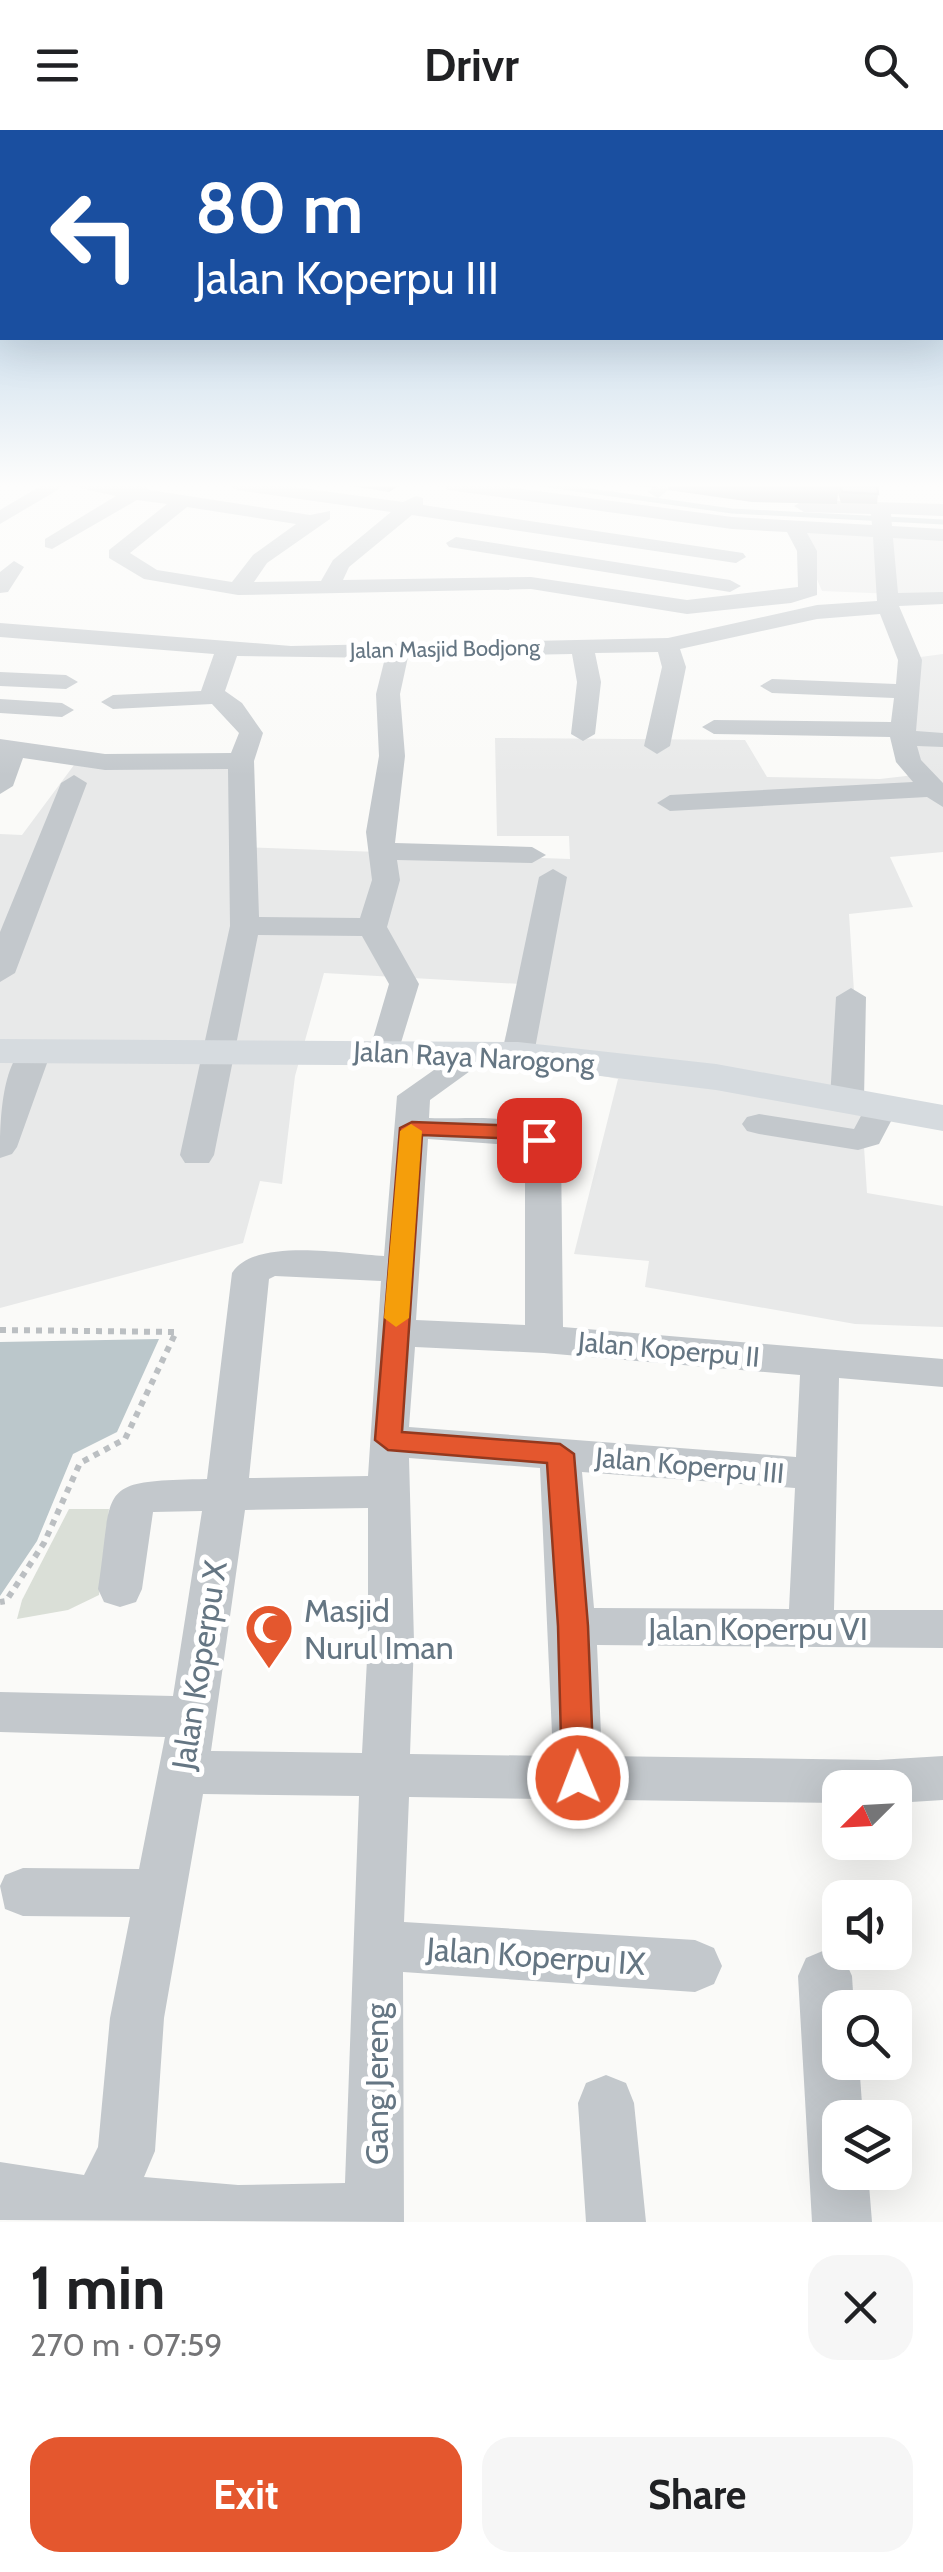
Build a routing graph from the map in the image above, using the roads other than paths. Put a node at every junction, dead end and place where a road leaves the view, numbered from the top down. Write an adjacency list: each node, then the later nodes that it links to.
1 (196, 582): 11 (street)
2 (243, 582): 11 (street)
3 (331, 582): 9 (street)
4 (415, 582): 10 (street)
5 (668, 582): 12 (street)
6 (732, 582): 12 (street)
7 (809, 582): 12 (street)
8 (887, 582): 14 (street)
9 (329, 586): 10 (street); 11 (street)
10 (414, 586): 12 (street)
11 (238, 589)
12 (730, 594)
13 (943, 598): 14 (street, Jalan Masjid Bodjong)
14 (888, 604): 16 (street, Jalan Masjid Bodjong); 23 (street)
15 (0, 630): 19 (street, Jalan Masjid Bodjong)
16 (668, 645): 17 (street, Jalan Masjid Bodjong); 33 (street)
17 (582, 646): 18 (street, Jalan Masjid Bodjong); 31 (street)
18 (398, 649): 19 (street, Jalan Masjid Bodjong); 40 (street)
19 (227, 650): 24 (street)
20 (0, 680): 21 (street)
21 (66, 682)
22 (772, 686): 23 (street)
23 (910, 692): 30 (street)
24 (218, 697): 25 (street); 35 (street)
25 (113, 702)
26 (0, 706): 27 (street)
27 (62, 710)
28 (943, 716): 30 (street)
29 (714, 727): 30 (street)
30 (904, 730): 32 (street); 38 (street)
31 (583, 734)
32 (943, 740)
33 (657, 746)
34 (8, 747): 35 (street); 37 (street)
35 (240, 761): 41 (street)
36 (74, 783): 43 (street)
37 (0, 786)
38 (937, 794): 39 (street)
39 (670, 803)
40 (386, 852): 42 (street); 48 (street)
41 (246, 926): 42 (street); 46 (street)
42 (372, 928): 47 (street)
43 (0, 973)
44 (851, 997): 49 (street)
45 (17, 1052): 46 (main road, Jalan Raya Narogong); 53 (street)
46 (216, 1052): 47 (main road, Jalan Raya Narogong); 54 (street)
47 (372, 1052): 48 (main road, Jalan Raya Narogong); 50 (street)
48 (499, 1054): 49 (main road, Jalan Raya Narogong); 50 (street)
49 (864, 1103): 51 (main road, Jalan Raya Narogong); 52 (street)
50 (413, 1112): 55 (street, Gang Jereng); 57 (street)
51 (943, 1118)
52 (759, 1124)
53 (0, 1147)
54 (197, 1155)
55 (399, 1269): 56 (street, Gang Jereng); 63 (street, Jalan Koperpu X)
56 (395, 1333): 57 (street, Jalan Koperpu II); 60 (street, Gang Jereng)
57 (544, 1338): 58 (street, Jalan Koperpu II)
58 (820, 1361): 59 (street, Jalan Koperpu II); 62 (street)
59 (943, 1373)
60 (388, 1440): 61 (street, Jalan Koperpu III); 64 (street, Gang Jereng)
61 (560, 1454): 62 (street, Jalan Koperpu III); 66 (street)
62 (813, 1474): 67 (street)
63 (226, 1492): 64 (street); 65 (street); 70 (street, Jalan Koperpu X)
64 (391, 1492): 72 (street, Gang Jereng)
65 (120, 1589)
66 (573, 1626): 67 (street, Jalan Koperpu VI); 73 (street)
67 (811, 1628): 68 (street, Jalan Koperpu VI)
68 (943, 1629)
69 (0, 1712): 70 (street)
70 (193, 1717): 71 (street, Jalan Koperpu X)
71 (183, 1772): 72 (street); 76 (street, Jalan Koperpu X)
72 (387, 1774): 73 (street); 77 (street, Gang Jereng)
73 (578, 1778): 74 (street)
74 (943, 1778)
75 (23, 1892): 76 (street)
76 (159, 1893): 82 (street, Jalan Koperpu X)
77 (377, 1945): 78 (street, Jalan Koperpu IX); 83 (street, Gang Jereng)
78 (695, 1966)
79 (825, 1976): 85 (street)
80 (606, 2103): 84 (street)
81 (0, 2191): 82 (street)
82 (102, 2200): 83 (street)
83 (374, 2217)
84 (616, 2222)
85 (842, 2222)

